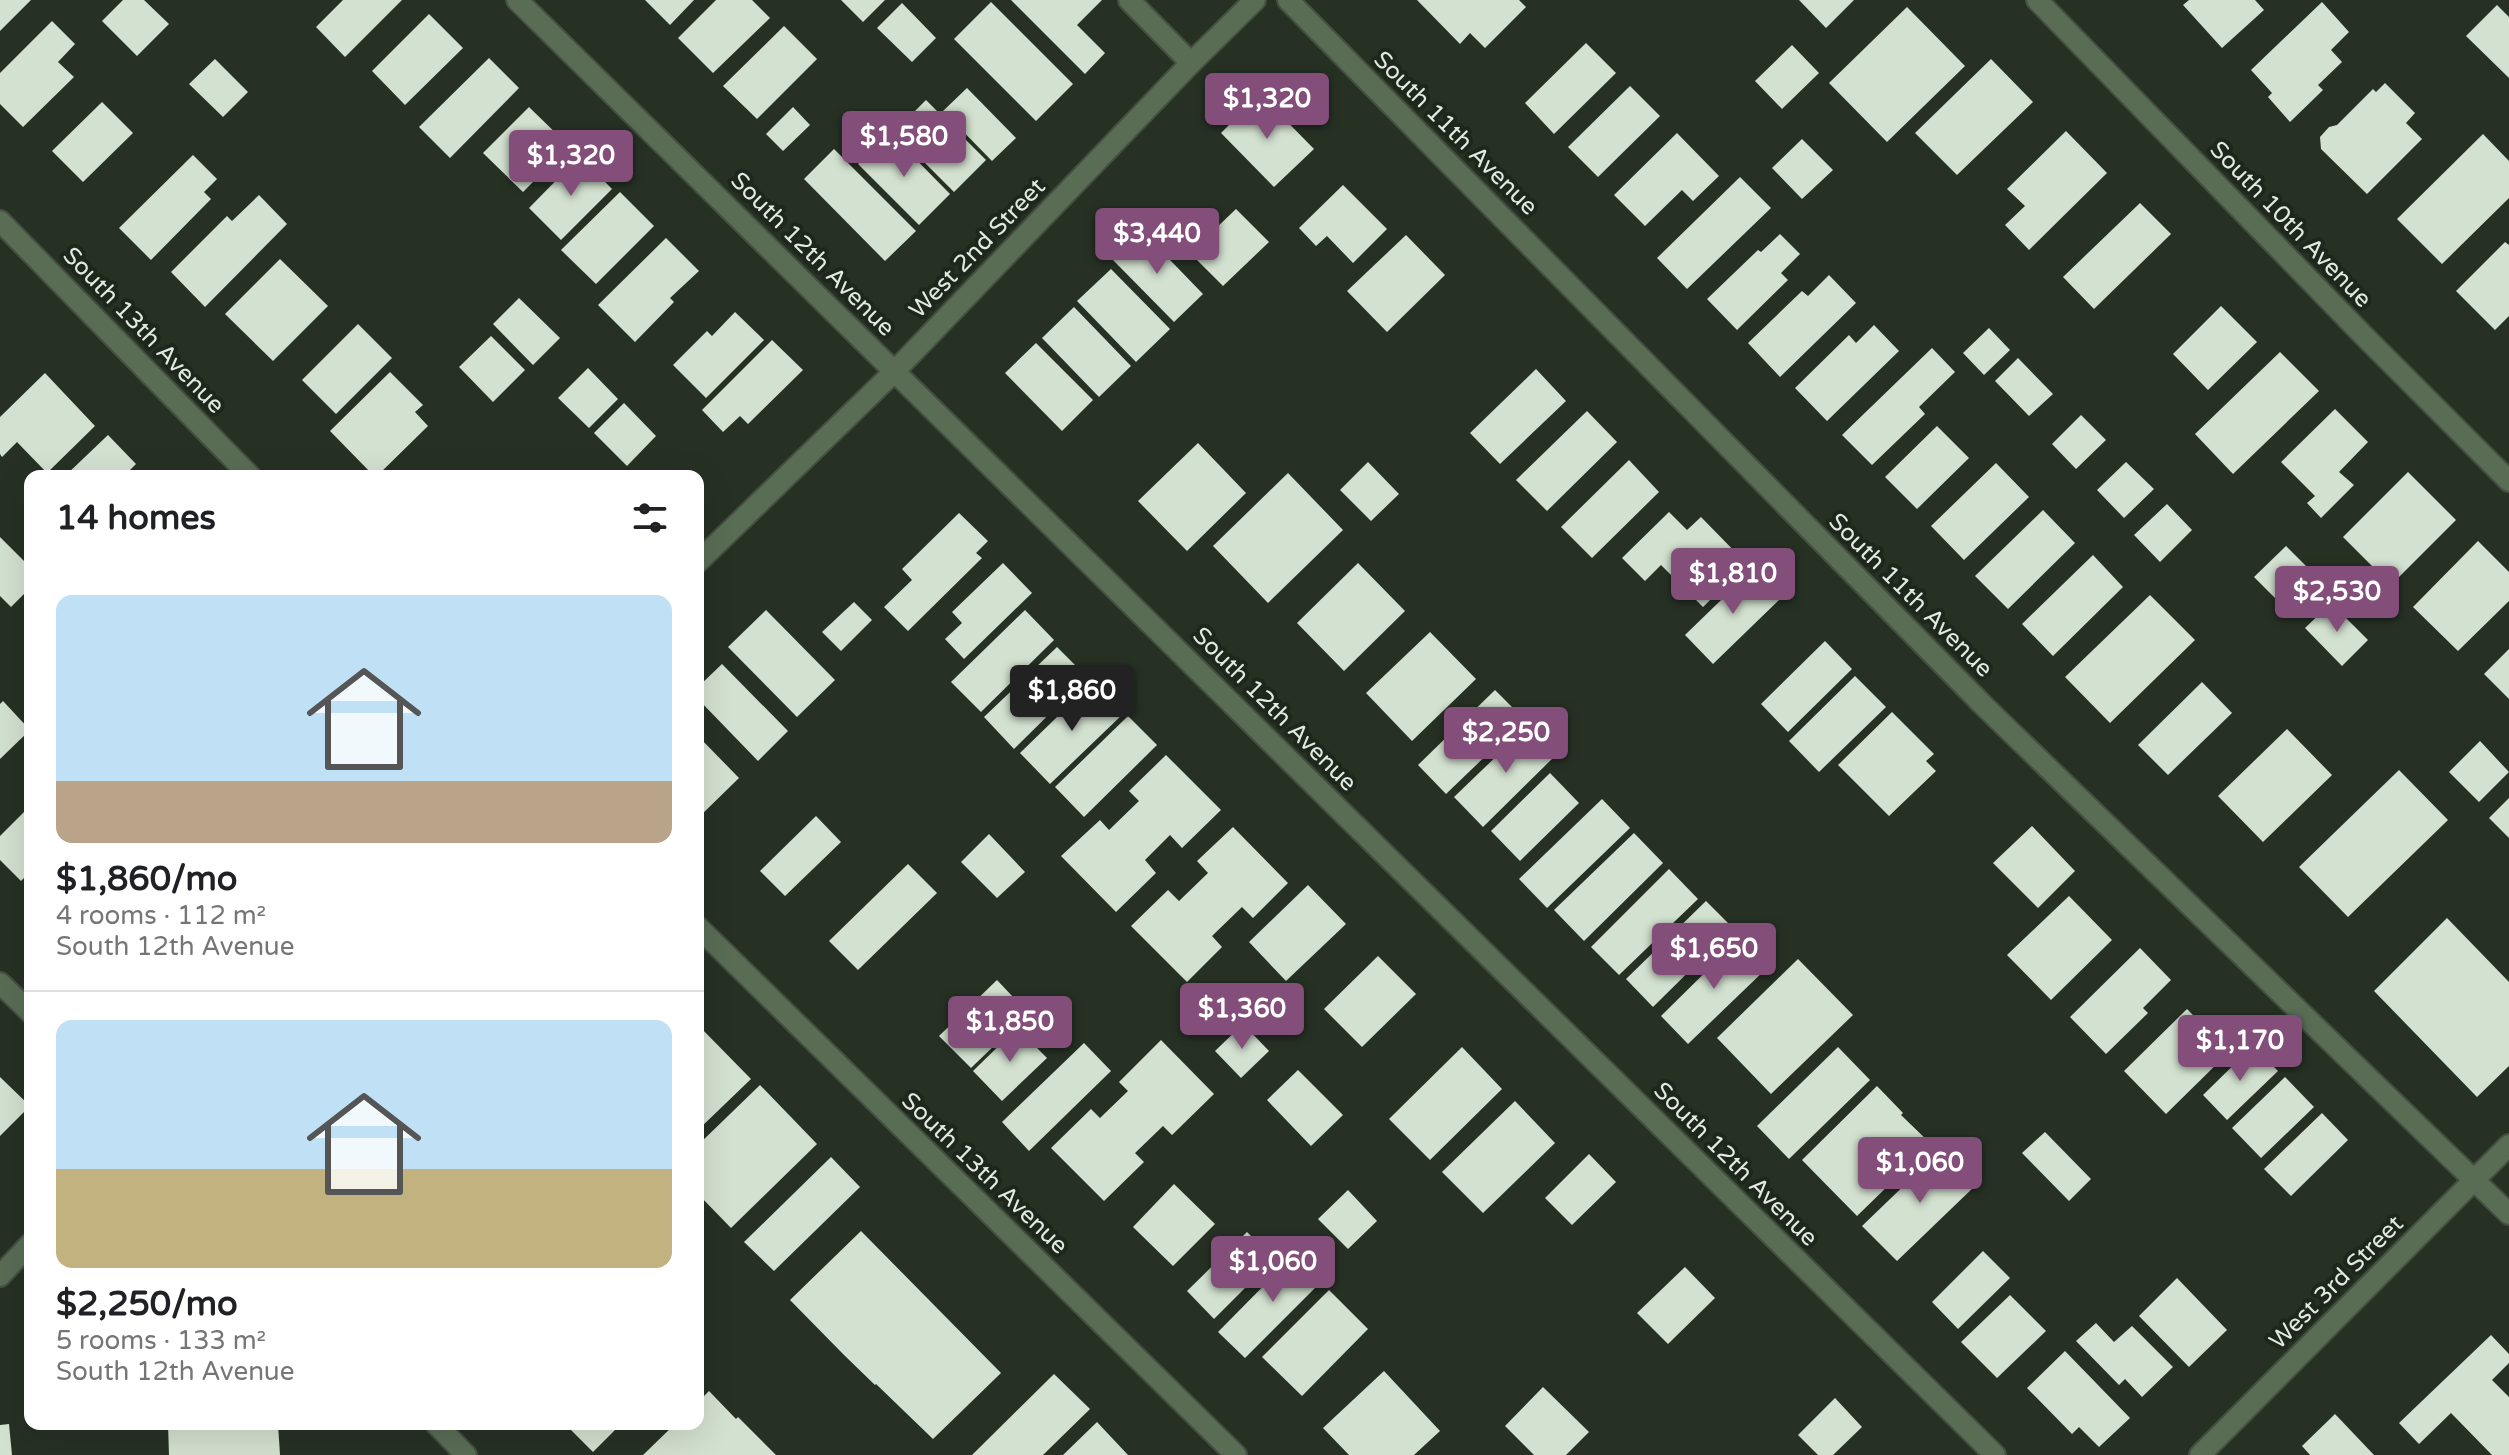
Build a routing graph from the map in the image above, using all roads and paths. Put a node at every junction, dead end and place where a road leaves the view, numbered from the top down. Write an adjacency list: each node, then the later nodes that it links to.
1 (517, 0): 8 (street, South 12th Avenue)
2 (1129, 0): 6 (street)
3 (1255, 0): 6 (street, West 2nd Street)
4 (1288, 0): 16 (street, South 11th Avenue)
5 (2037, 0): 10 (street, South 10th Avenue)
6 (1191, 63): 8 (street, West 2nd Street)
7 (0, 221): 9 (street, South 13th Avenue)
8 (895, 371): 11 (street, West 2nd Street); 23 (street, South 12th Avenue)
9 (244, 470)
10 (2509, 481)
11 (704, 556)
12 (704, 933): 22 (street, South 13th Avenue)
13 (0, 983): 14 (street)
14 (24, 1006)
15 (2509, 1145): 16 (street, West 3rd Street)
16 (2476, 1180): 17 (street, South 11th Avenue); 24 (street, West 3rd Street)
17 (2509, 1214)
18 (24, 1250): 19 (street)
19 (0, 1276)
20 (442, 1430): 21 (street)
21 (466, 1455)
22 (1236, 1455)
23 (1995, 1455)
24 (2200, 1455)

